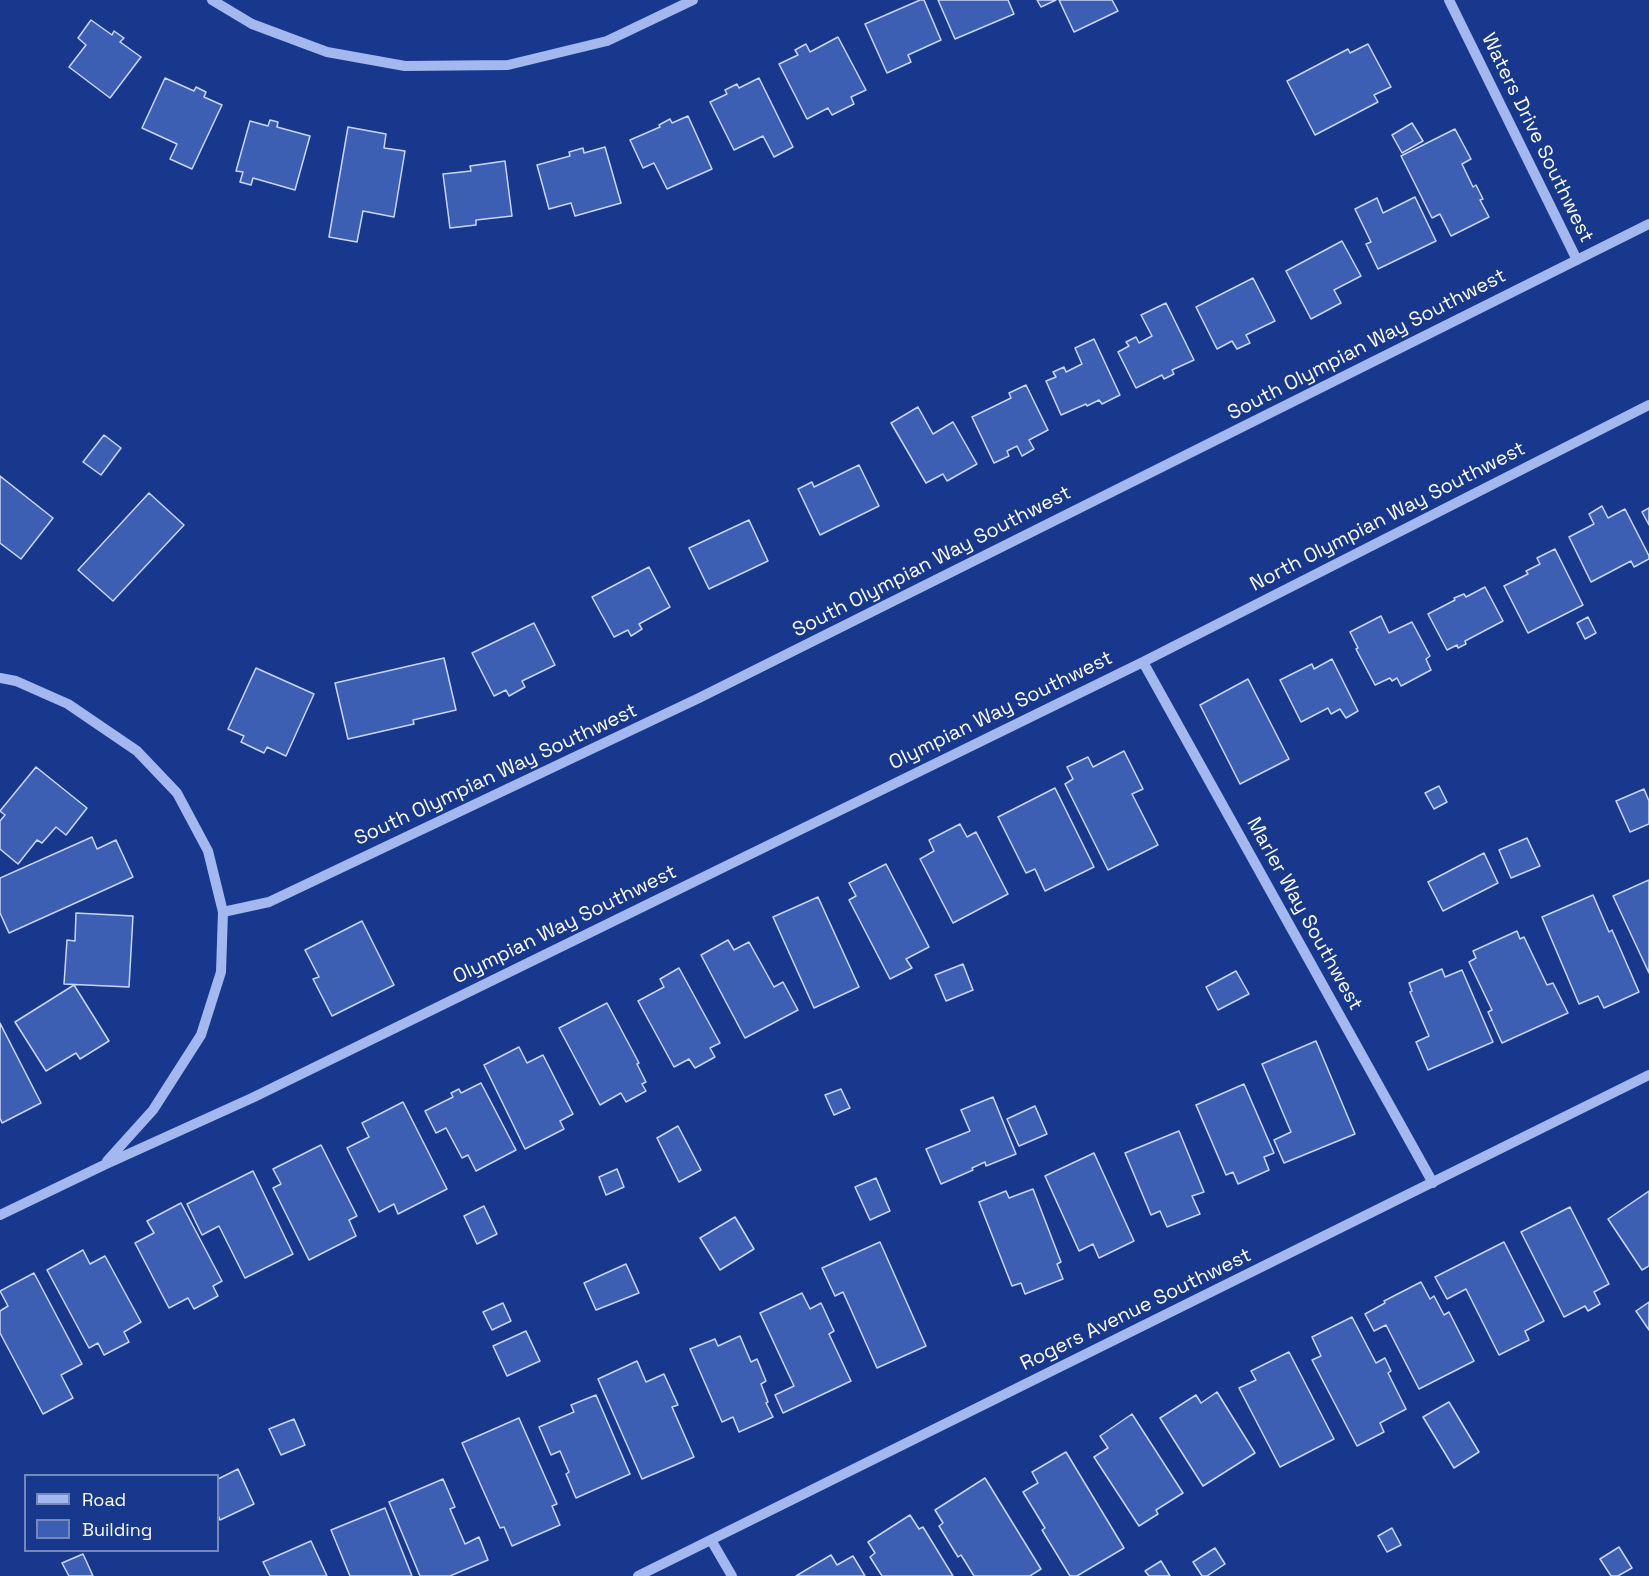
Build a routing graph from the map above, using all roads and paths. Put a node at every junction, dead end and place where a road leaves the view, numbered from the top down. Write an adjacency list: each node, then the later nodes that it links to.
1 (212, 0): 2 (street)
2 (693, 0)
3 (1449, 0): 5 (street, Waters Drive Southwest)
4 (1649, 224): 5 (street, South Olympian Way Southwest)
5 (1577, 260): 9 (street, South Olympian Way Southwest)
6 (1649, 405): 7 (street, North Olympian Way Southwest)
7 (1143, 662): 11 (street, Olympian Way Southwest); 12 (street, Marler Way Southwest)
8 (0, 678): 9 (street)
9 (223, 912): 11 (street)
10 (1649, 1076): 12 (street, Rogers Avenue Southwest)
11 (104, 1165): 13 (street, Olympian Way Southwest)
12 (1433, 1183): 14 (street, Rogers Avenue Southwest)
13 (0, 1215)
14 (711, 1540): 15 (street, Rogers Avenue Southwest); 16 (street)
15 (638, 1576)
16 (732, 1576)

